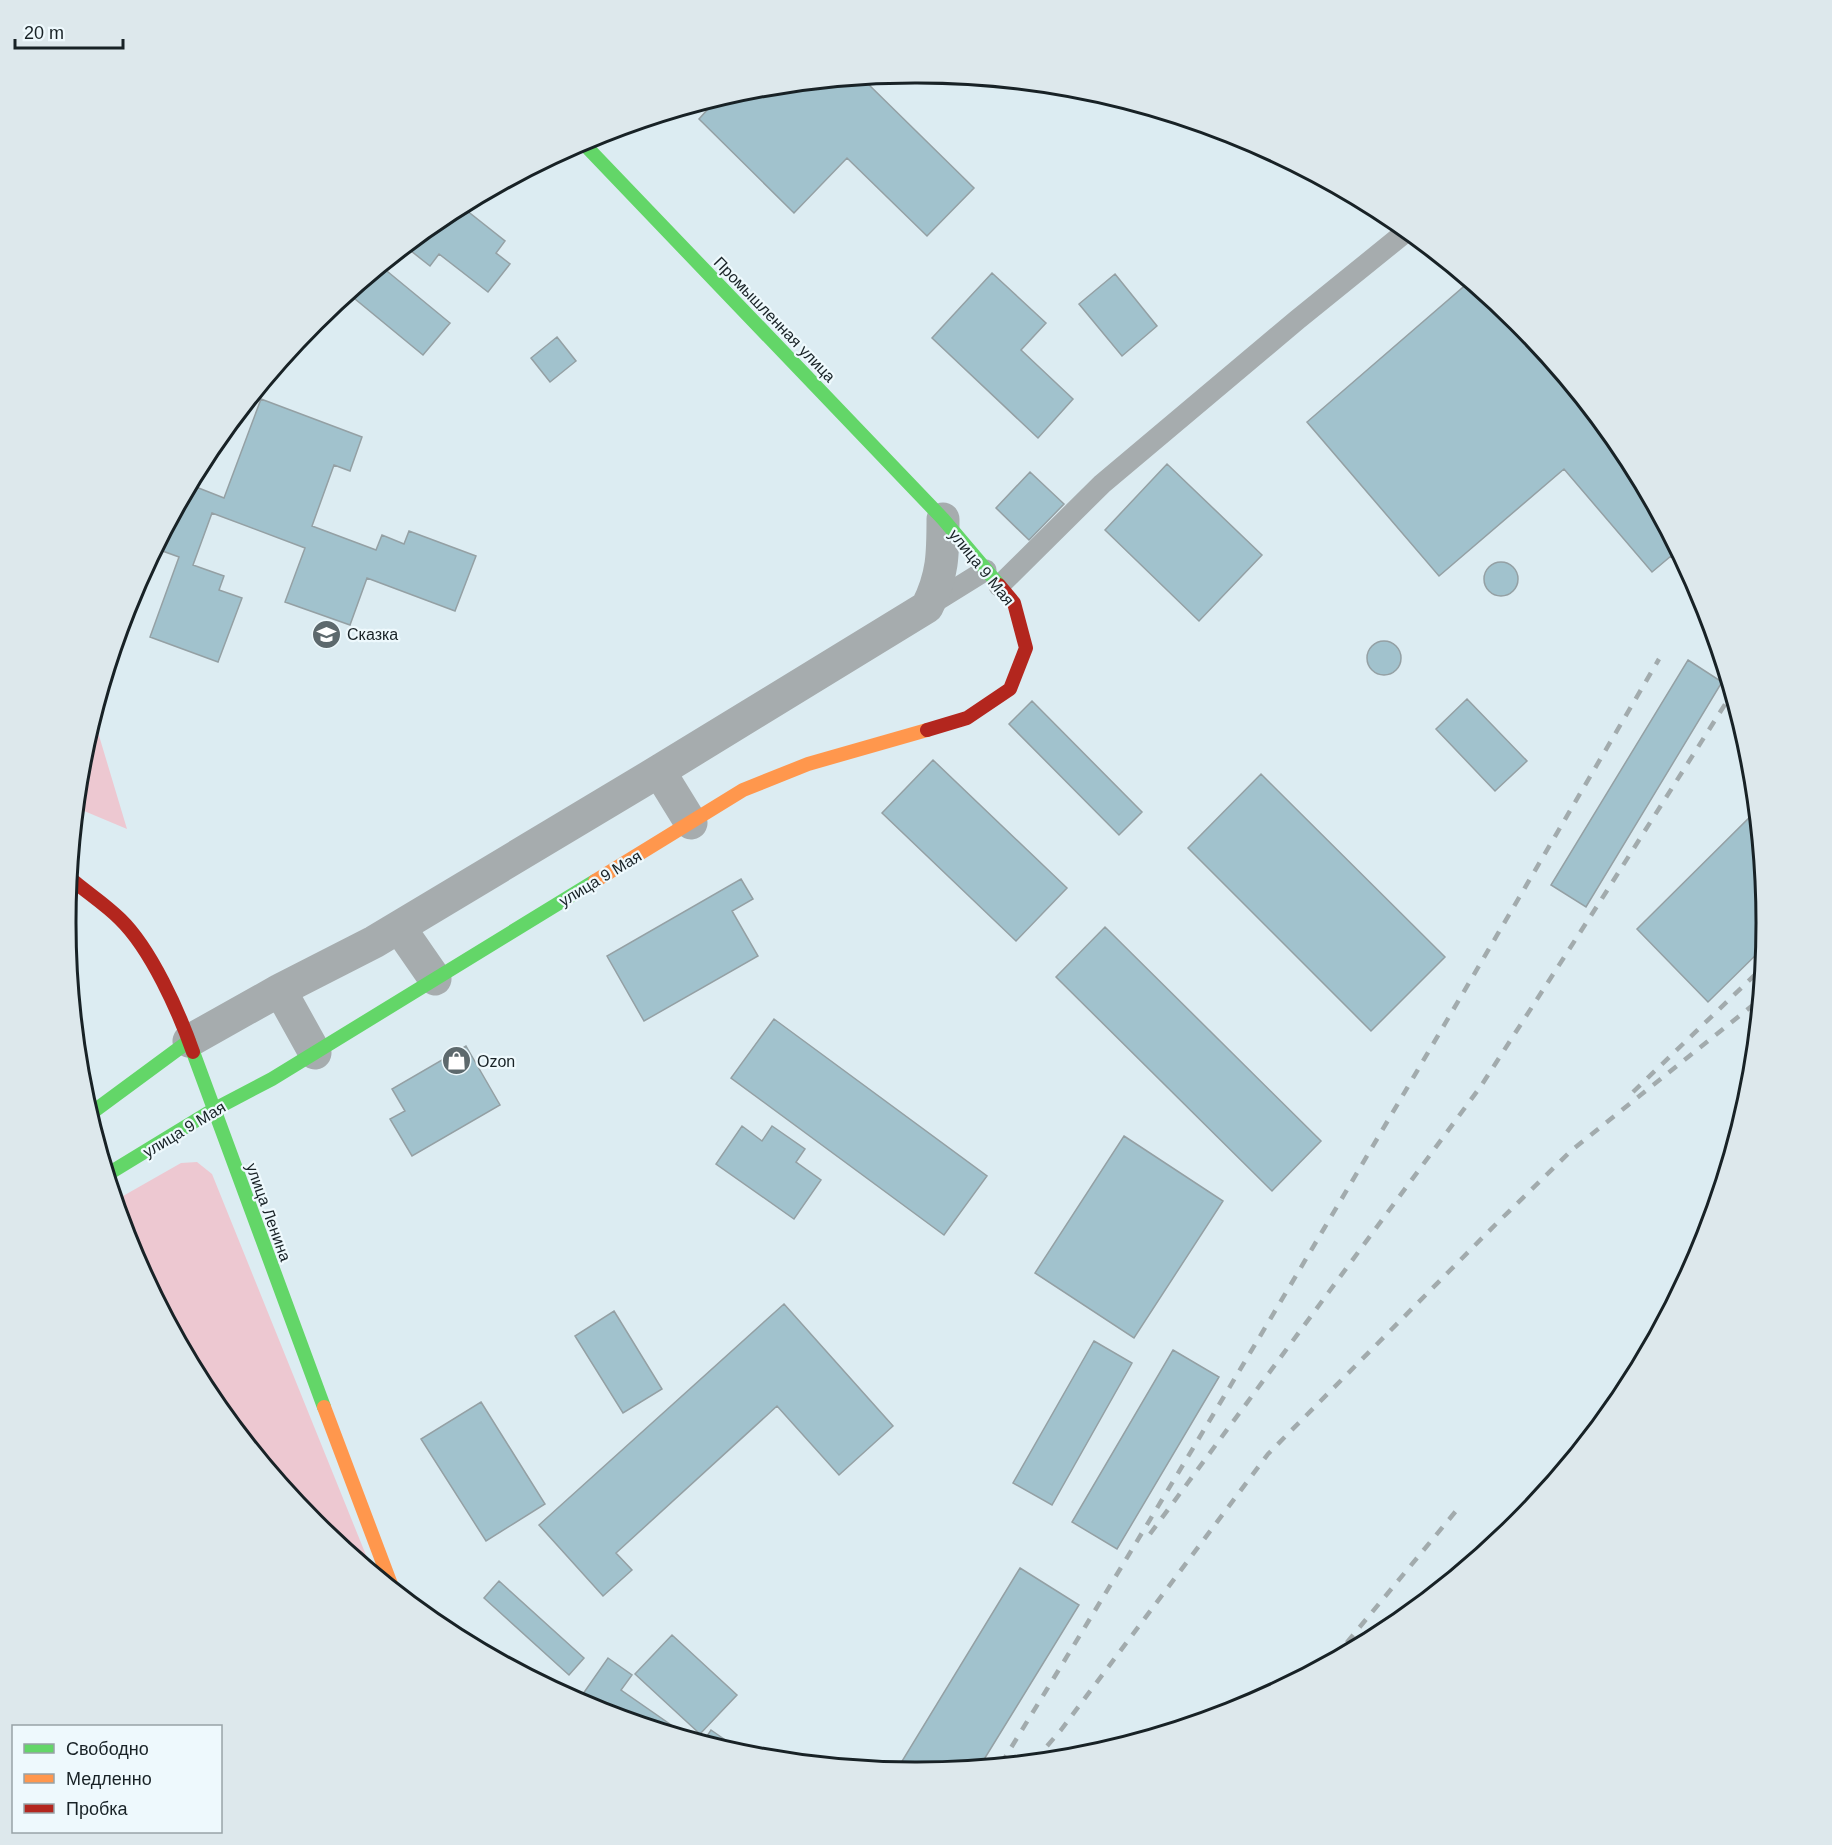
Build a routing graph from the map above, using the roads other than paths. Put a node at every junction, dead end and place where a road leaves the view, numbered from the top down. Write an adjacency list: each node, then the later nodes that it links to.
1 (589, 150): 3 (street, Промышленная улица)
2 (1400, 237): 4 (lane)
3 (944, 519): 4 (street, улица 9 Мая); 5 (street, улица 9 Мая)
4 (993, 578): 5 (lane); 7 (street, улица 9 Мая)
5 (927, 607): 6 (street)
6 (659, 771): 7 (street); 9 (street)
7 (691, 823): 10 (street, улица 9 Мая)
8 (77, 884): 12 (street, улица Ленина)
9 (399, 927): 10 (street); 11 (street)
10 (435, 980): 13 (street, улица 9 Мая)
11 (280, 990): 12 (street); 13 (street)
12 (189, 1041): 14 (street); 15 (street, улица Ленина)
13 (315, 1053): 15 (street, улица 9 Мая)
14 (98, 1108)
15 (213, 1110): 16 (street, улица 9 Мая); 17 (street, улица Ленина)
16 (114, 1170)
17 (387, 1575)

